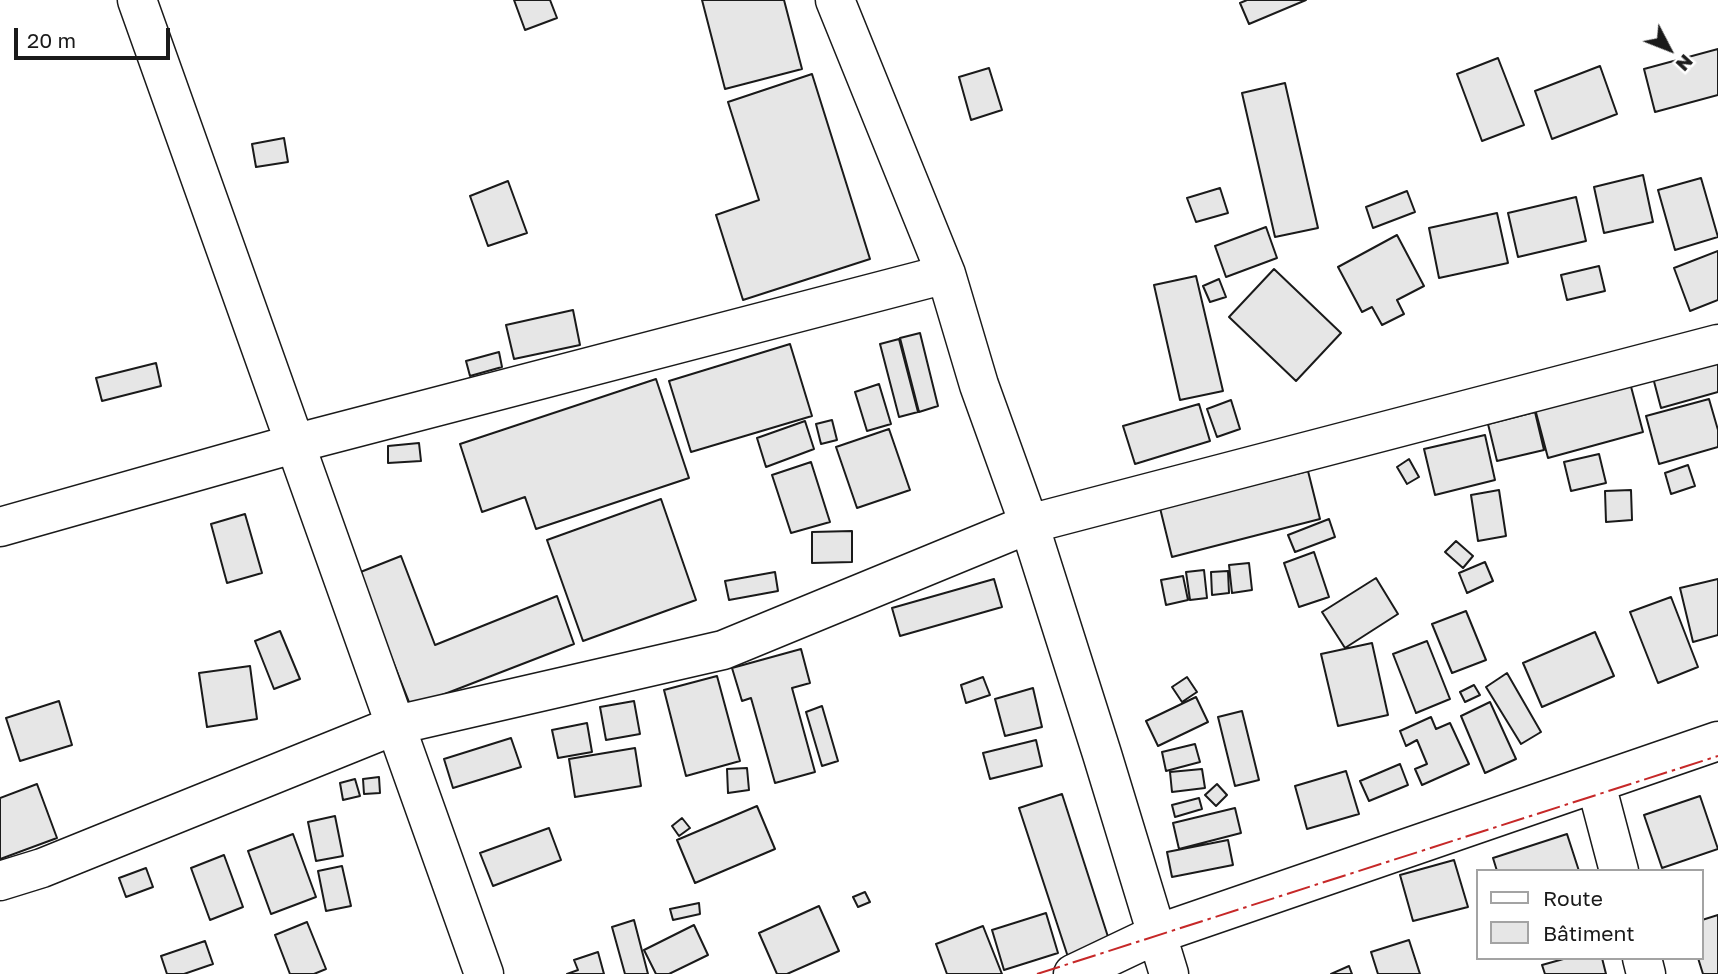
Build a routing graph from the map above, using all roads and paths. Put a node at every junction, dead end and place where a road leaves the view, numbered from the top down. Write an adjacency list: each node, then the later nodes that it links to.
1 (137, 0): 5 (street)
2 (835, 0): 3 (street)
3 (946, 274): 5 (street); 6 (street)
4 (1718, 344): 6 (street)
5 (297, 443): 7 (street); 8 (street)
6 (1029, 524): 8 (street); 13 (street)
7 (0, 527)
8 (396, 725): 12 (street); 14 (street)
9 (1718, 741): 10 (street)
10 (1595, 784): 11 (street); 13 (street)
11 (1618, 869)
12 (0, 881)
13 (1157, 934): 15 (street); 16 (street)
14 (484, 974)
15 (1073, 974)
16 (1169, 974)

